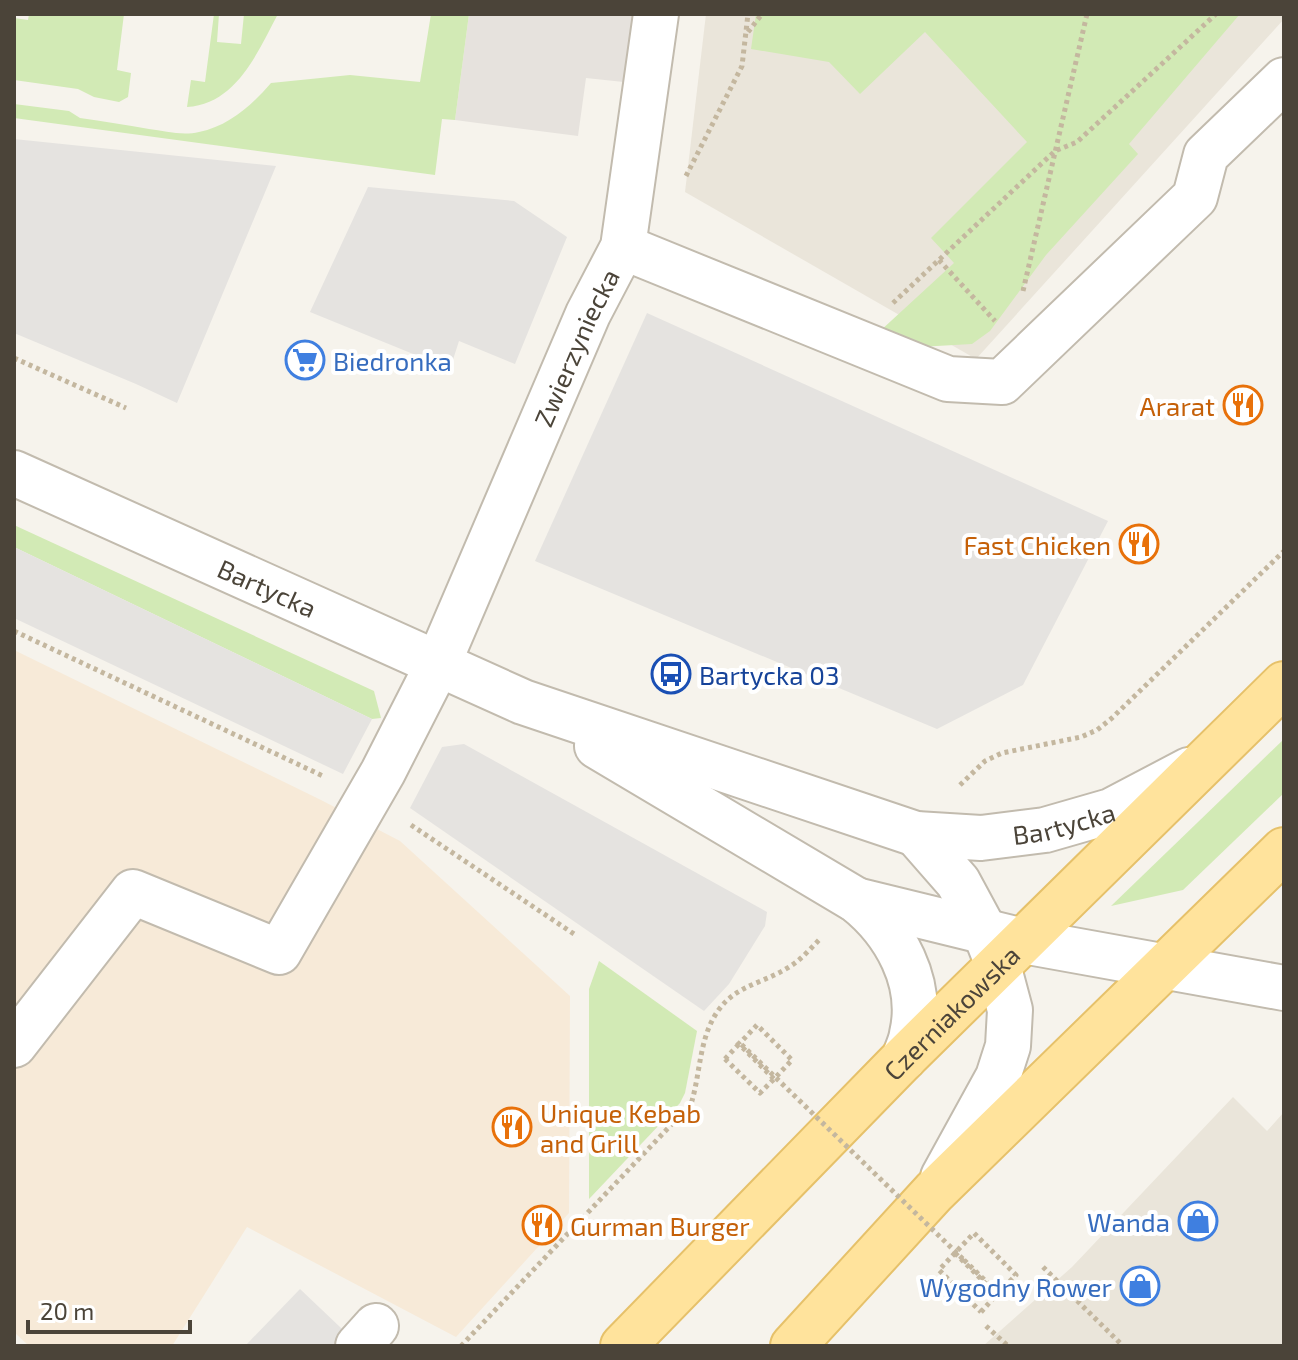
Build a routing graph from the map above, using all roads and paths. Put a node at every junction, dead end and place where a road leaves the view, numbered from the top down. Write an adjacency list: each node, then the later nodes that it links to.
1 (656, 14): 10 (street, Zwierzyniecka)
2 (748, 14): 6 (path)
3 (762, 14): 6 (path)
4 (1087, 14): 8 (path)
5 (1216, 14): 8 (path)
6 (746, 35): 9 (path)
7 (1284, 80): 15 (street)
8 (1055, 151): 11 (path); 12 (path)
9 (682, 183)
10 (623, 247): 13 (street); 20 (street, Zwierzyniecka)
11 (939, 260): 13 (path); 15 (path)
12 (1023, 292)
13 (853, 340): 15 (street)
14 (14, 358): 16 (path)
15 (1002, 382)
16 (126, 408)
17 (14, 473): 20 (street, Bartycka)
18 (1284, 551): 24 (path)
19 (14, 631): 25 (path)
20 (438, 664): 22 (street, Bartycka); 25 (street, Zwierzyniecka)
21 (1284, 684): 23 (main road, Czerniakowska)
22 (523, 702): 26 (street, Bartycka); 28 (street, Bartycka)
23 (1202, 764): 26 (street, Bartycka); 31 (main road, Czerniakowska)
24 (957, 788)
25 (369, 797): 29 (path); 35 (street, Zwierzyniecka)
26 (916, 834): 31 (street)
27 (1284, 850): 32 (main road)
28 (856, 900): 31 (street, Bartycka); 36 (street, Bartycka)
29 (577, 936)
30 (823, 936): 43 (path)
31 (1002, 946): 32 (street, Bartycka); 36 (main road, Czerniakowska); 38 (street)
32 (1164, 968): 33 (street, Bartycka); 38 (main road)
33 (1284, 988)
34 (738, 1042): 37 (path, bridge); 37 (path, bridge); 37 (path); 41 (path, bridge)
35 (14, 1045)
36 (904, 1058): 44 (main road, Czerniakowska)
37 (774, 1079)
38 (934, 1192): 45 (main road)
39 (955, 1253): 41 (path, bridge); 41 (path, bridge); 41 (path)
40 (1043, 1267): 47 (path)
41 (999, 1296)
42 (986, 1326): 46 (path)
43 (461, 1346)
44 (623, 1346)
45 (793, 1346)
46 (1008, 1346)
47 (1123, 1346)

